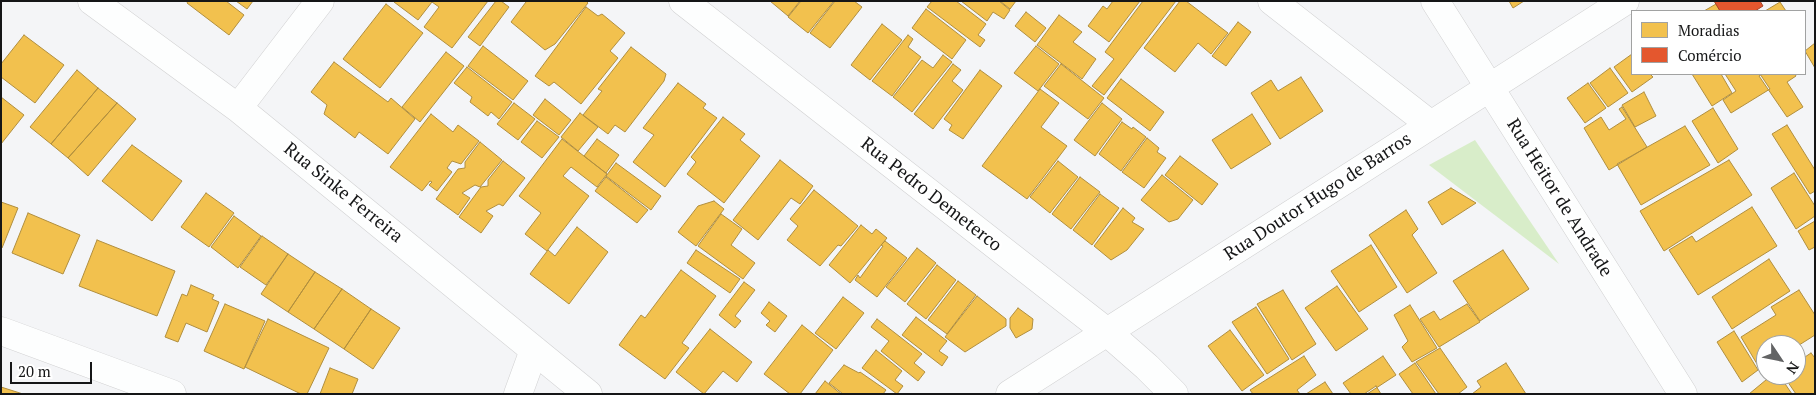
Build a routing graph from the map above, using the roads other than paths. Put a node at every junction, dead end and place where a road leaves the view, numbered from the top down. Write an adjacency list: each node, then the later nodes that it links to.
1 (92, 1): 8 (street, Rua Sinke Ferreira)
2 (320, 1): 8 (street)
3 (683, 1): 11 (street, Rua Pedro Demeterco)
4 (1272, 1): 9 (street)
5 (1435, 1): 7 (street, Rua Heitor de Andrade)
6 (1625, 1): 7 (street, Rua Doutor Hugo de Barros)
7 (1489, 88): 9 (street, Rua Doutor Hugo de Barros); 18 (street, Rua Heitor de Andrade)
8 (238, 108): 12 (street, Rua Sinke Ferreira)
9 (1431, 125): 11 (street, Rua Doutor Hugo de Barros)
10 (1, 331): 13 (street)
11 (1107, 332): 16 (street, Rua Doutor Hugo de Barros); 17 (street, Rua Pedro Demeterco)
12 (534, 350): 14 (street); 15 (street, Rua Sinke Ferreira)
13 (172, 394)
14 (518, 394)
15 (588, 394)
16 (1010, 394)
17 (1174, 394)
18 (1683, 394)

